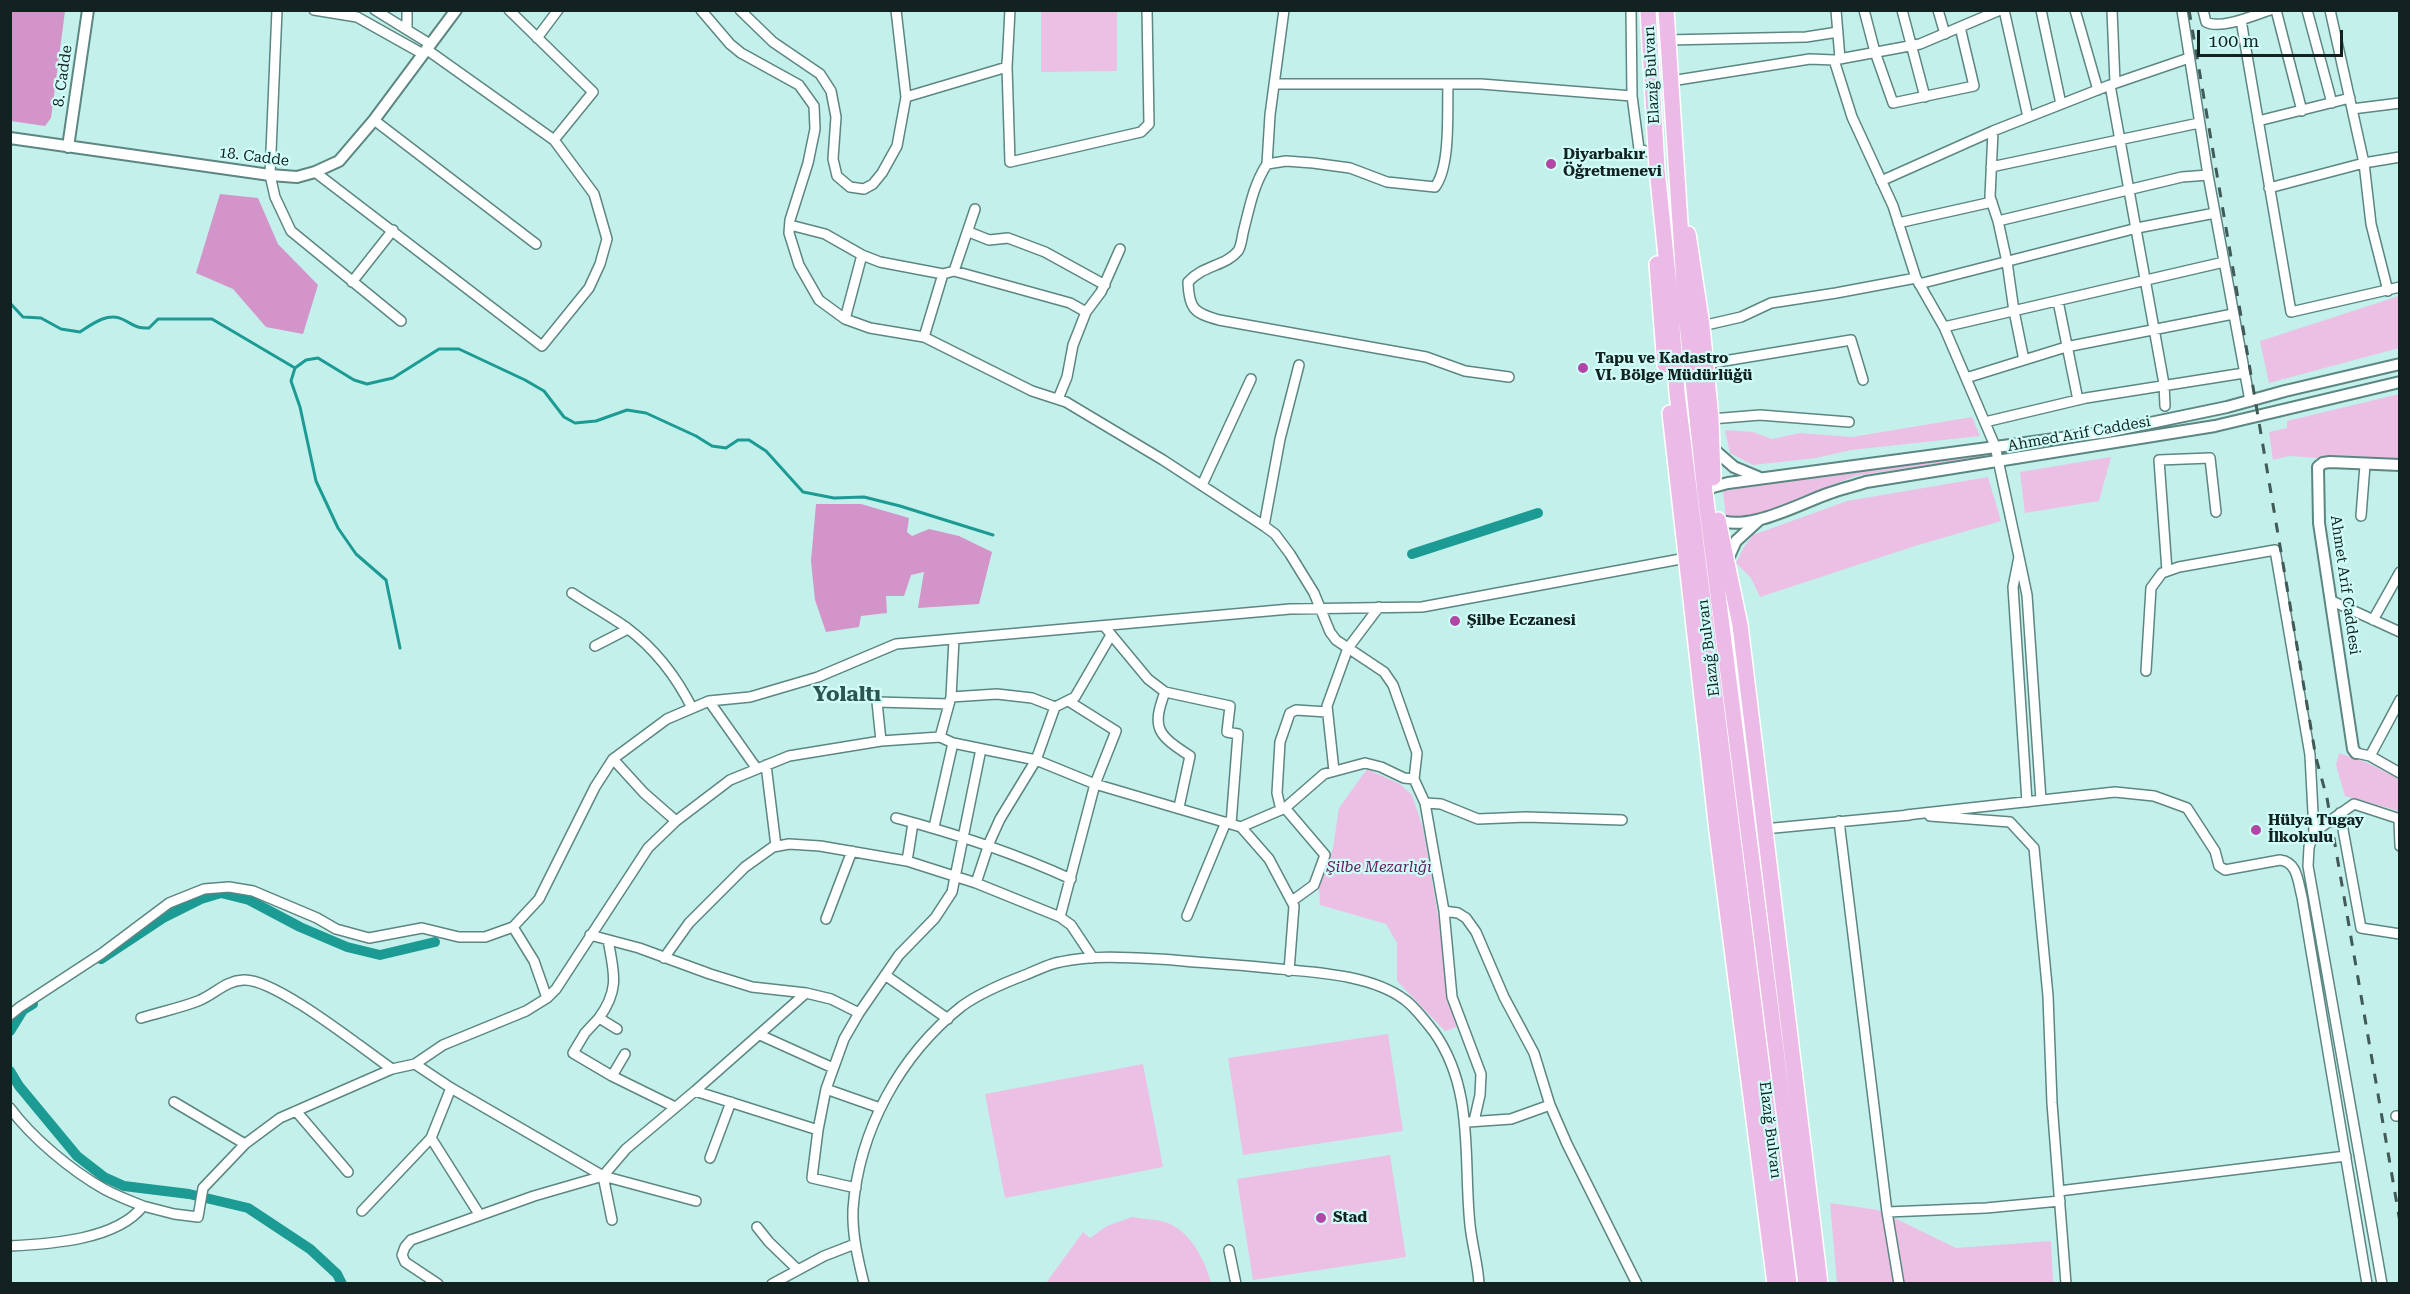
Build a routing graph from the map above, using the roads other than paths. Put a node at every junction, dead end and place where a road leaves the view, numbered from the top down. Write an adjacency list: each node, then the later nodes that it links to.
1 (88, 10): 69 (street, 8. Cadde)
2 (277, 10): 76 (street)
3 (314, 10): 42 (street)
4 (375, 10): 36 (street)
5 (407, 10): 36 (street)
6 (456, 10): 42 (street, 18. Cadde)
7 (510, 10): 39 (street)
8 (558, 10): 39 (street)
9 (701, 10): 88 (street)
10 (740, 10): 53 (street)
11 (896, 10): 53 (street)
12 (1004, 10): 46 (street)
13 (1010, 10): 46 (street)
14 (1147, 10): 46 (street)
15 (1284, 10): 48 (street)
16 (1631, 10): 52 (street)
17 (1648, 10): 70 (highway, Elazığ Bulvarı)
18 (1666, 10): 40 (highway, Elazığ Bulvarı)
19 (1836, 10): 37 (street)
20 (1863, 10): 43 (street)
21 (1902, 10): 41 (street)
22 (1938, 10): 38 (street)
23 (2002, 10): 33 (street); 61 (street)
24 (2041, 10): 58 (street)
25 (2075, 10): 51 (street)
26 (2112, 10): 50 (street)
27 (2182, 10): 44 (street)
28 (2203, 10): 34 (street)
29 (2270, 10): 34 (street)
30 (2276, 10): 60 (street)
31 (2307, 10): 56 (street)
32 (2330, 10): 55 (street)
33 (1976, 15): 35 (street)
34 (2241, 20): 63 (street)
35 (1960, 27): 38 (street); 54 (street)
36 (407, 29): 42 (street)
37 (1838, 32): 40 (street); 45 (street)
38 (1945, 33): 41 (street)
39 (537, 38): 68 (street)
40 (1667, 40): 47 (highway, Elazığ Bulvarı)
41 (1910, 46): 43 (street); 54 (street)
42 (426, 49): 62 (street, 18. Cadde); 68 (street)
43 (1875, 52): 45 (street); 54 (street)
44 (2189, 58): 50 (street); 64 (street)
45 (1837, 60): 47 (street); 78 (street)
46 (1007, 66): 53 (street)
47 (1671, 81): 81 (highway, Elazığ Bulvarı)
48 (1274, 84): 49 (street); 73 (street)
49 (1448, 84): 52 (street); 73 (street)
50 (2113, 84): 51 (street); 67 (street)
51 (2098, 90): 58 (street)
52 (1632, 96): 70 (street)
53 (906, 97)
54 (1925, 97)
55 (2350, 98): 56 (street); 59 (street)
56 (2332, 103): 60 (street)
57 (2400, 103): 59 (street)
58 (2061, 104): 61 (street)
59 (2352, 110): 72 (street)
60 (2302, 111): 63 (street)
61 (2028, 117): 65 (street)
62 (374, 120): 75 (street, 18. Cadde); 92 (street)
63 (2258, 121): 80 (street)
64 (2199, 123): 67 (street); 77 (street)
65 (1993, 131): 74 (street); 78 (street)
66 (10, 138): 69 (street, 18. Cadde)
67 (2120, 138): 74 (street); 79 (street)
68 (554, 140): 90 (street)
69 (68, 147): 76 (street, 18. Cadde)
70 (1656, 154): 82 (highway, Elazığ Bulvarı)
71 (2400, 157): 72 (street)
72 (2364, 163): 80 (street); 103 (street)
73 (1267, 164): 120 (street)
74 (1991, 167): 83 (street)
75 (315, 172): 76 (street, 18. Cadde); 90 (street)
76 (270, 175): 100 (street)
77 (2208, 175): 79 (street); 85 (street)
78 (1881, 181): 87 (street)
79 (2130, 188): 86 (street); 89 (street)
80 (2269, 188): 103 (street)
81 (1677, 190): 110 (highway); 133 (highway, Elazığ Bulvarı)
82 (1660, 201): 142 (highway, Elazığ Bulvarı); 149 (highway)
83 (1992, 202): 86 (street); 87 (street)
84 (975, 209): 91 (street)
85 (2215, 213): 89 (street); 96 (street)
86 (1998, 221): 95 (street)
87 (1898, 223): 98 (street)
88 (790, 225): 94 (street); 108 (street)
89 (2137, 228): 95 (street); 99 (street)
90 (393, 230): 100 (street)
91 (969, 232): 97 (street); 101 (street)
92 (536, 244)
93 (1120, 249): 101 (street)
94 (862, 255): 97 (street); 108 (street)
95 (2007, 262): 98 (street); 105 (street)
96 (2224, 262): 99 (street); 107 (street)
97 (949, 273): 106 (street); 113 (street)
98 (1918, 281): 110 (street); 111 (street)
99 (2146, 281): 104 (street); 112 (street)
100 (352, 282): 109 (street)
101 (1104, 285): 106 (street)
102 (2400, 287): 103 (street)
103 (2388, 291)
104 (2058, 301): 105 (street); 114 (street)
105 (2014, 311): 111 (street); 115 (street)
106 (1086, 312): 126 (street)
107 (2234, 314): 112 (street); 119 (street)
108 (846, 319): 113 (street)
109 (401, 321)
110 (1702, 326): 117 (highway)
111 (1944, 327): 121 (street)
112 (2154, 329): 114 (street); 125 (street)
113 (924, 337): 126 (street)
114 (2066, 347): 115 (street); 127 (street)
115 (2024, 360): 121 (street)
116 (1299, 364): 147 (street)
117 (1706, 364): 123 (street); 130 (highway)
118 (2400, 364): 128 (street, Ahmed Arif Caddesi)
119 (2244, 373): 125 (street); 128 (street)
120 (1509, 377)
121 (1966, 378): 132 (street)
122 (1251, 379): 140 (street)
123 (1863, 380)
124 (2400, 382): 136 (street, Ahmed Arif Caddesi)
125 (2164, 384): 127 (street); 129 (street)
126 (1058, 399): 140 (street)
127 (2078, 400): 132 (street)
128 (2250, 401): 134 (street, Ahmed Arif Caddesi)
129 (2165, 406)
130 (1712, 418): 131 (street); 135 (highway)
131 (1850, 422)
132 (1985, 422): 134 (street)
133 (1699, 437): 135 (street, Ahmed Arif Caddesi); 141 (highway, Elazığ Bulvarı)
134 (1995, 446): 136 (street); 139 (street, Ahmed Arif Caddesi)
135 (1712, 447): 139 (street, Ahmed Arif Caddesi); 141 (highway)
136 (1999, 462): 146 (street, Ahmed Arif Caddesi); 148 (street)
137 (2365, 465): 138 (street, Ahmet Arif Caddesi); 144 (street); 154 (street, Ahmet Arif Caddesi)
138 (2400, 465)
139 (1761, 478): 141 (street, Ahmed Arif Caddesi)
140 (1202, 485): 147 (street)
141 (1709, 490): 142 (street, Ahmed Arif Caddesi); 145 (highway, Elazığ Bulvarı)
142 (1691, 500): 145 (street); 194 (highway, Elazığ Bulvarı)
143 (2216, 512): 151 (street)
144 (2361, 516)
145 (1713, 517): 146 (street, Ahmed Arif Caddesi); 150 (highway); 282 (highway, Elazığ Bulvarı)
146 (1764, 517): 150 (street, Ahmed Arif Caddesi)
147 (1264, 526): 156 (street)
148 (2019, 557): 187 (street); 188 (street)
149 (1686, 558): 155 (street); 214 (highway)
150 (1726, 561): 203 (highway)
151 (2167, 571): 165 (street); 204 (street)
152 (2400, 572): 157 (street)
153 (572, 593): 159 (street)
154 (2332, 601): 157 (street); 178 (street, Ahmet Arif Caddesi)
155 (1379, 607): 156 (street); 164 (street)
156 (1319, 609): 158 (street); 164 (street)
157 (2373, 620): 160 (street)
158 (1104, 626): 161 (street); 162 (street)
159 (628, 629): 163 (street); 172 (street)
160 (2400, 632)
161 (1111, 635): 166 (street); 170 (street)
162 (954, 639): 168 (street); 169 (street)
163 (595, 646)
164 (1348, 648): 173 (street); 185 (street)
165 (2146, 671)
166 (1165, 692): 190 (street); 201 (street)
167 (2400, 700): 179 (street)
168 (709, 701): 172 (street); 182 (street)
169 (950, 701): 171 (street); 174 (street); 175 (street)
170 (1070, 702): 171 (street); 186 (street)
171 (1055, 707): 181 (street)
172 (692, 708): 180 (street)
173 (1327, 712): 183 (street); 191 (street)
174 (940, 737): 175 (street); 176 (street)
175 (881, 741): 182 (street)
176 (953, 743): 177 (street); 202 (street)
177 (981, 749): 181 (street); 205 (street)
178 (2356, 753): 179 (street)
179 (2370, 756): 184 (street)
180 (614, 759): 197 (street); 220 (street)
181 (1036, 760): 186 (street); 206 (street)
182 (761, 767): 197 (street); 207 (street)
183 (1334, 771): 185 (street); 191 (street)
184 (2399, 772)
185 (1414, 779): 189 (street)
186 (1095, 784): 190 (street); 212 (street)
187 (2041, 800): 188 (street); 256 (street)
188 (2027, 802): 193 (street)
189 (1425, 803): 198 (street); 216 (street)
190 (1179, 807): 201 (street)
191 (1283, 809): 201 (street); 215 (street)
192 (2340, 813): 196 (street); 204 (street); 221 (street)
193 (1906, 815): 199 (street); 261 (street)
194 (1730, 817): 214 (highway); 281 (highway, Elazığ Bulvarı)
195 (896, 818): 200 (street)
196 (2399, 819): 208 (street)
197 (676, 820): 222 (street)
198 (1622, 820)
199 (1839, 821): 203 (street); 266 (street)
200 (914, 823): 202 (street); 210 (street)
201 (1233, 824): 215 (street); 217 (street)
202 (934, 827): 205 (street)
203 (1764, 829): 283 (highway)
204 (2314, 832): 287 (street)
205 (963, 836): 206 (street); 211 (street)
206 (989, 844): 212 (street); 213 (street)
207 (776, 846): 209 (street); 224 (street)
208 (2400, 846)
209 (852, 851): 210 (street); 219 (street)
210 (907, 861): 211 (street)
211 (956, 876): 213 (street); 227 (street)
212 (1071, 879): 218 (street)
213 (976, 883): 218 (street)
214 (1725, 887): 280 (highway)
215 (1292, 901): 226 (street)
216 (1444, 911): 247 (street); 252 (street)
217 (1187, 916)
218 (1060, 917): 225 (street)
219 (826, 919)
220 (513, 927): 229 (street); 231 (street)
221 (2400, 934)
222 (590, 935): 223 (street); 229 (street)
223 (608, 940): 224 (street); 233 (street)
224 (664, 958): 228 (street)
225 (1093, 958): 226 (street); 234 (street)
226 (1289, 971): 252 (street)
227 (885, 975): 230 (street); 234 (street)
228 (806, 993): 230 (street); 236 (street)
229 (547, 998): 238 (street)
230 (859, 1013): 239 (street)
231 (10, 1015)
232 (141, 1018): 240 (street)
233 (599, 1018): 235 (street); 241 (street)
234 (948, 1019): 250 (street)
235 (617, 1029)
236 (760, 1035): 239 (street); 244 (street)
237 (625, 1054): 241 (street)
238 (415, 1064): 240 (street); 242 (street)
239 (833, 1068): 243 (street)
240 (392, 1069): 251 (street)
241 (612, 1076): 248 (street)
242 (451, 1088): 254 (street); 259 (street)
243 (826, 1089): 250 (street); 253 (street)
244 (695, 1091): 246 (street); 248 (street)
245 (174, 1102): 255 (street)
246 (731, 1102): 253 (street); 257 (street)
247 (1550, 1105): 252 (street); 279 (street)
248 (675, 1107): 259 (street)
249 (10, 1108): 264 (street)
250 (880, 1108): 260 (street)
251 (296, 1111): 255 (street); 258 (street)
252 (1470, 1122): 278 (street)
253 (818, 1130): 260 (street)
254 (431, 1138): 265 (street); 267 (street)
255 (245, 1144): 264 (street)
256 (2346, 1156): 261 (street); 286 (street)
257 (710, 1158)
258 (348, 1172)
259 (603, 1176): 262 (street); 267 (street); 268 (street)
260 (856, 1188): 270 (street)
261 (2059, 1191): 263 (street)
262 (696, 1201)
263 (2060, 1201): 266 (street); 285 (street)
264 (143, 1206): 271 (street)
265 (362, 1211)
266 (1887, 1212): 284 (street)
267 (478, 1214): 274 (street)
268 (612, 1220)
269 (757, 1227): 273 (street)
270 (855, 1244): 273 (street); 276 (street)
271 (10, 1246)
272 (1229, 1250): 277 (street)
273 (798, 1270): 275 (street)
274 (438, 1284)
275 (772, 1284)
276 (864, 1284)
277 (1236, 1284)
278 (1479, 1284)
279 (1636, 1284)
280 (1774, 1284)
281 (1789, 1284)
282 (1806, 1284)
283 (1820, 1284)
284 (1899, 1284)
285 (2066, 1284)
286 (2367, 1284)
287 (2382, 1284)

